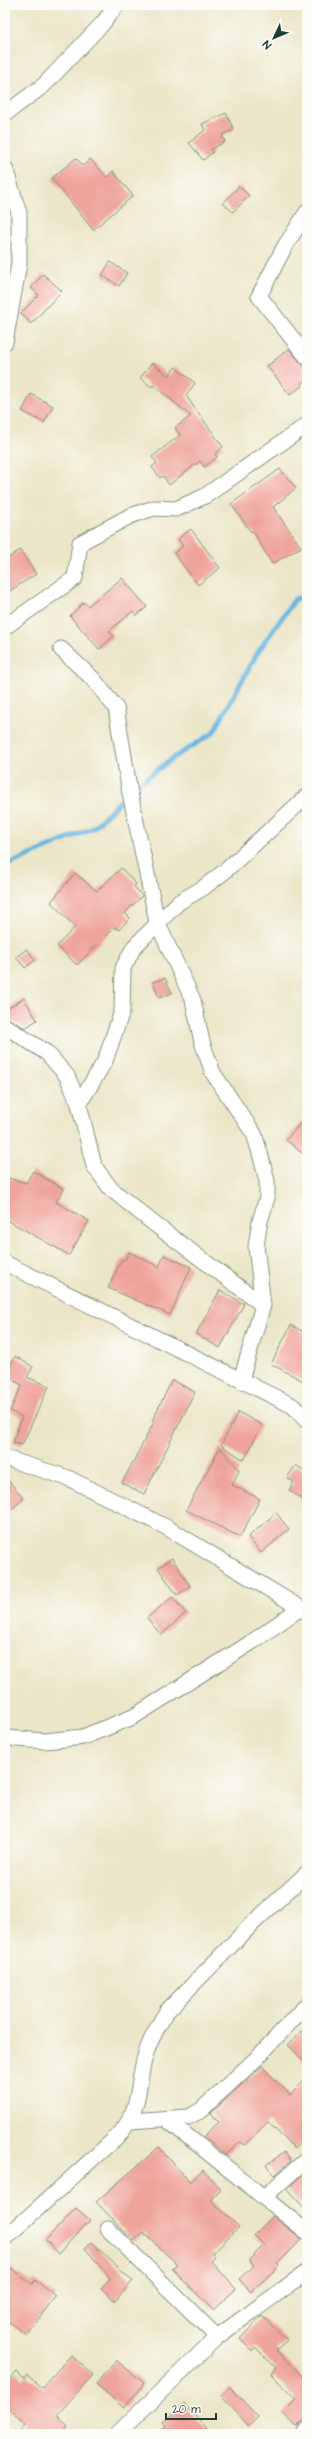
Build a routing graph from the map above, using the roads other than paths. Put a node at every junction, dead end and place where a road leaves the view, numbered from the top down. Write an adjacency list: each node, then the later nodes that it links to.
1 (117, 5): 2 (street)
2 (5, 114)
3 (5, 168): 5 (street)
4 (307, 212): 6 (street)
5 (5, 342)
6 (307, 357)
7 (307, 425): 8 (street)
8 (5, 627)
9 (61, 649): 11 (street)
10 (307, 796): 11 (street)
11 (157, 922): 13 (street); 15 (street)
12 (5, 1026): 13 (street)
13 (79, 1104): 15 (street)
14 (5, 1263): 16 (street)
15 (263, 1305): 16 (street)
16 (242, 1380): 17 (street)
17 (307, 1421)
18 (5, 1458): 19 (street)
19 (303, 1610): 20 (street)
20 (5, 1738)
21 (307, 1873): 24 (street)
22 (307, 2004): 23 (street)
23 (166, 2119): 24 (street); 26 (street)
24 (130, 2121): 29 (street)
25 (307, 2159): 26 (street)
26 (264, 2197): 28 (street)
27 (108, 2229): 31 (street)
28 (307, 2232)
29 (5, 2238)
30 (307, 2272): 31 (street)
31 (217, 2337): 33 (street)
32 (307, 2430): 34 (street)
33 (117, 2434)
34 (304, 2434)

